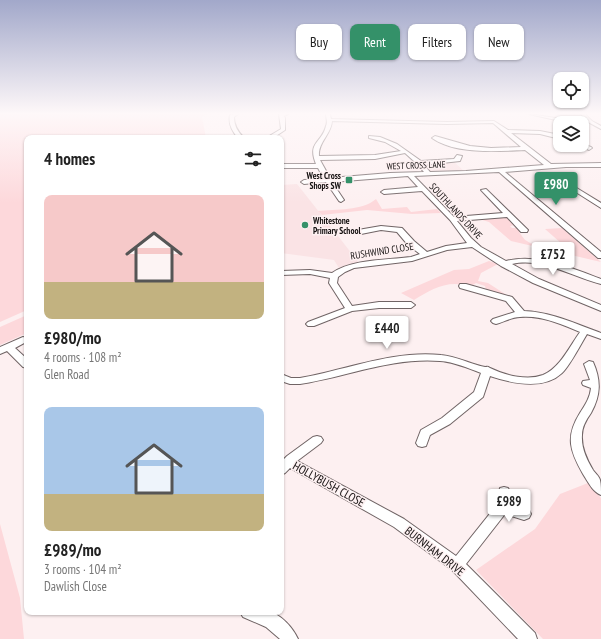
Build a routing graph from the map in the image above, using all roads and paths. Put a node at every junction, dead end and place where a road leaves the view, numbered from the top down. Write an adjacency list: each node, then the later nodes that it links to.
1 (318, 144): 8 (street)
2 (391, 144): 6 (street)
3 (450, 144): 5 (street)
4 (521, 144): 5 (street)
5 (526, 148): 12 (street)
6 (404, 152): 8 (street); 9 (street)
7 (459, 156): 9 (street)
8 (317, 158): 11 (street)
9 (421, 163): 16 (street)
10 (284, 166): 11 (street)
11 (320, 166): 17 (street)
12 (550, 166): 13 (street, WEST CROSS LANE); 14 (street, WEST CROSS LANE)
13 (600, 166)
14 (500, 170): 16 (street, WEST CROSS LANE); 31 (street)
15 (409, 174): 16 (street, WEST CROSS LANE); 17 (street, WEST CROSS LANE); 20 (street, SOUTHLANDS DRIVE)
16 (428, 174)
17 (329, 180): 18 (street, WEST CROSS LANE); 23 (street)
18 (304, 182)
19 (573, 188): 24 (street)
20 (422, 189): 22 (street); 26 (street, SOUTHLANDS DRIVE)
21 (484, 190): 25 (street)
22 (384, 192)
23 (347, 195)
24 (601, 206)
25 (508, 215): 26 (street); 28 (street)
26 (452, 219): 29 (street, SOUTHLANDS DRIVE)
27 (362, 230): 30 (street)
28 (524, 230)
29 (473, 245): 30 (street, RUSHWIND CLOSE); 32 (street, SOUTHLANDS DRIVE)
30 (426, 254): 34 (street, RUSHWIND CLOSE)
31 (601, 256)
32 (504, 264): 35 (street); 38 (street, SOUTHLANDS DRIVE)
33 (284, 273): 34 (street)
34 (334, 276): 39 (street)
35 (601, 282)
36 (462, 286): 40 (street)
37 (411, 305): 39 (street)
38 (601, 308)
39 (350, 309): 42 (street)
40 (520, 314): 41 (street); 43 (street)
41 (496, 321)
42 (311, 324)
43 (585, 331): 44 (street); 49 (street)
44 (601, 336)
45 (23, 340): 46 (street)
46 (4, 349): 47 (street)
47 (24, 363)
48 (589, 364): 54 (street)
49 (487, 370): 50 (street); 52 (street)
50 (284, 378)
51 (317, 440): 53 (street, HOLLYBUSH CLOSE)
52 (422, 443)
53 (285, 466): 56 (street, HOLLYBUSH CLOSE)
54 (601, 490)
55 (504, 492): 57 (street)
56 (369, 506): 59 (street, BURNHAM DRIVE)
57 (502, 508): 58 (street); 59 (street)
58 (524, 514)
59 (457, 565): 62 (street, BURNHAM DRIVE)
60 (259, 615): 61 (street)
61 (290, 639)
62 (529, 639)

